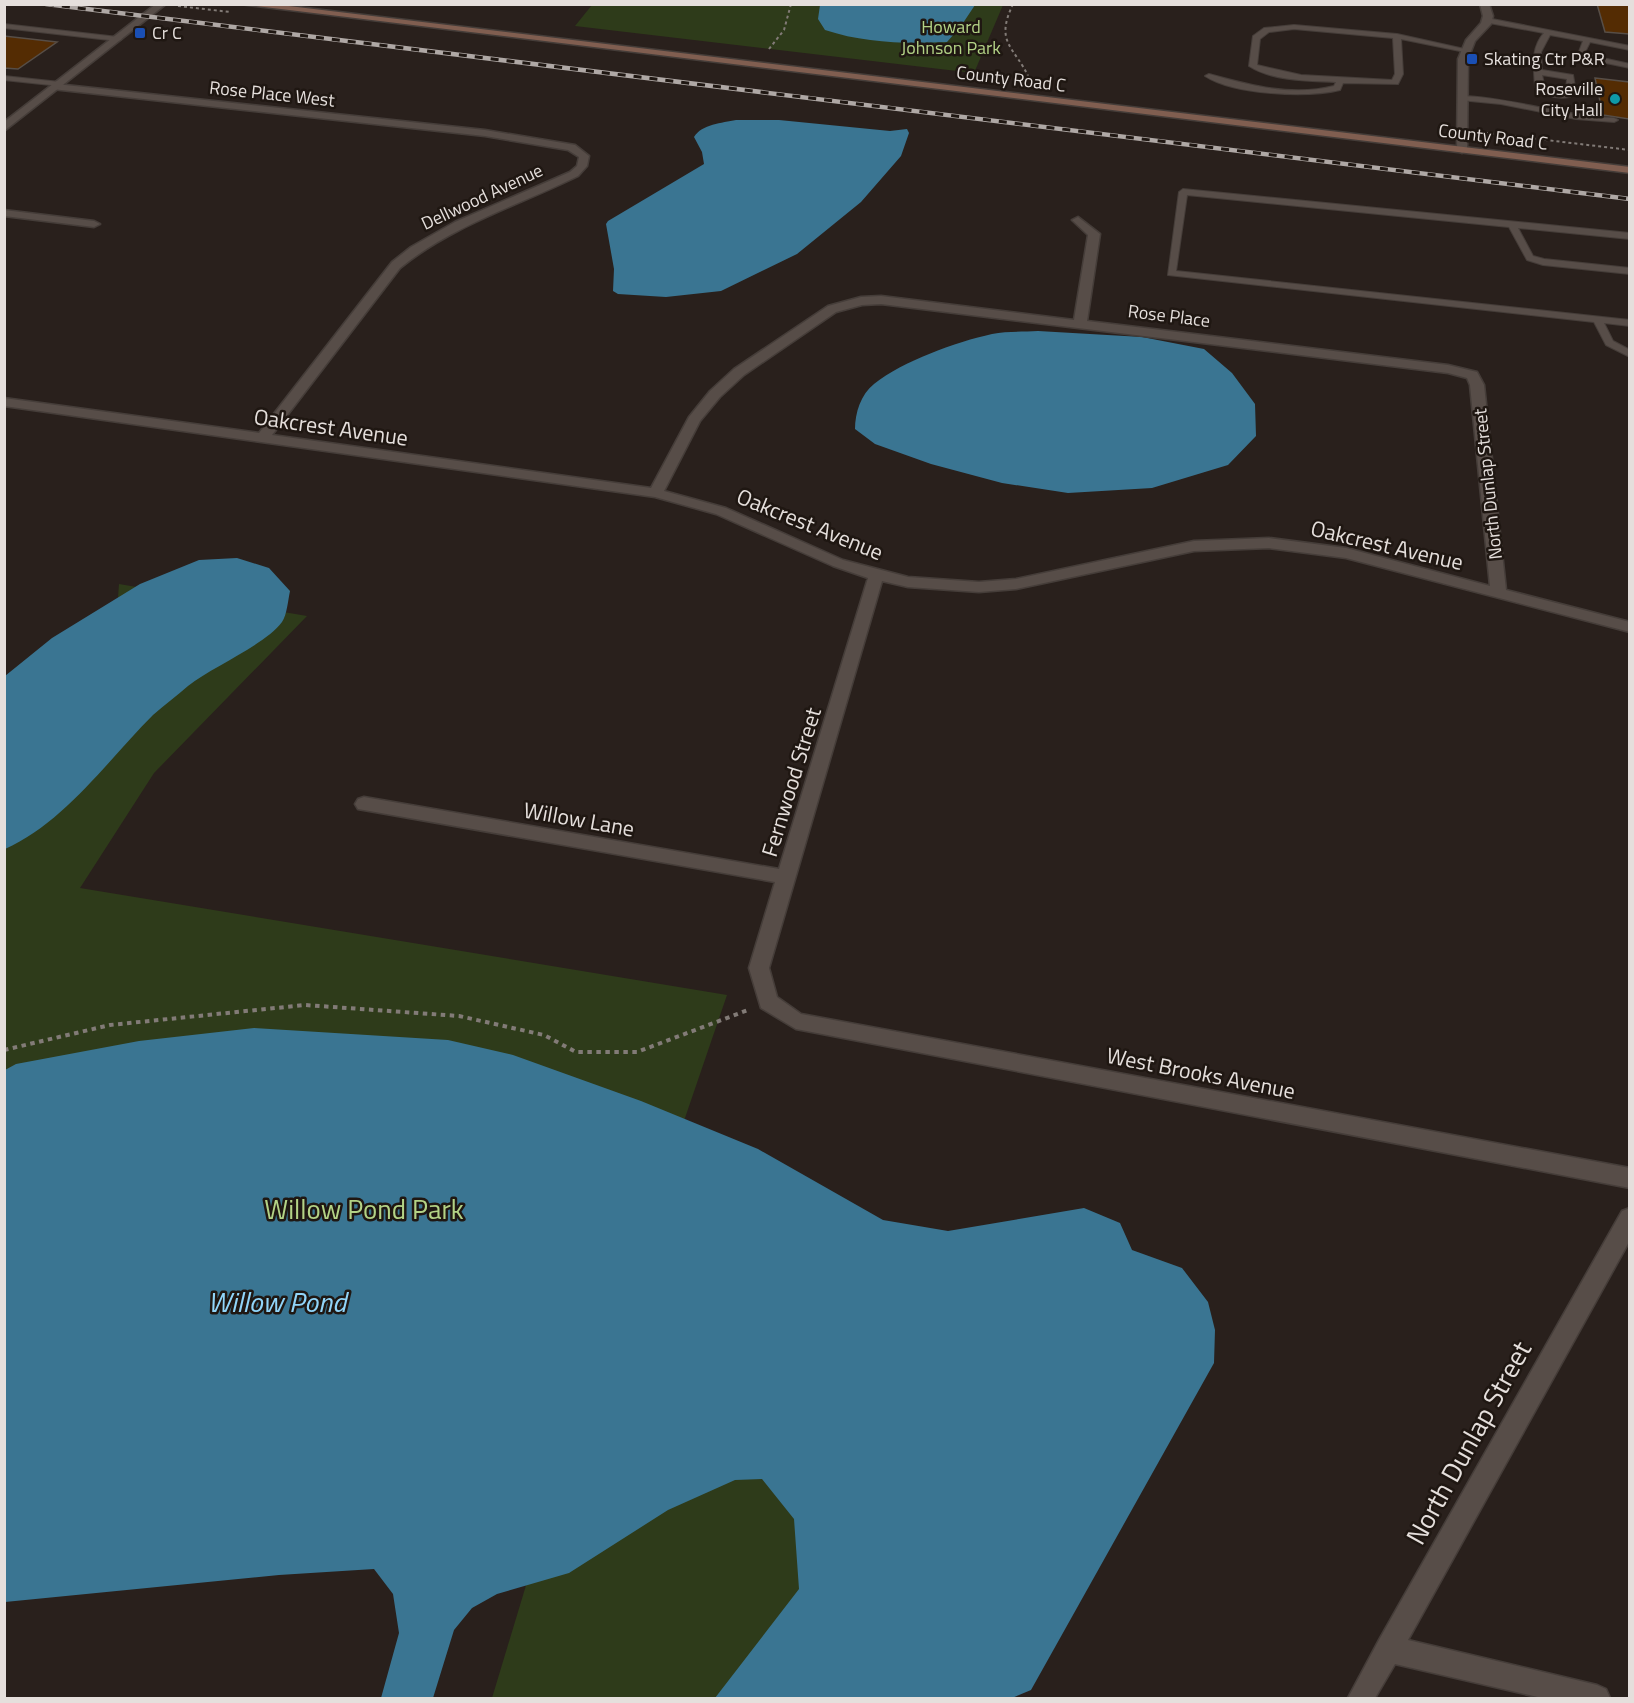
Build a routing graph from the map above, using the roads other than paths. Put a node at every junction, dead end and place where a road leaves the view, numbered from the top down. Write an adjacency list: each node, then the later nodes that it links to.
1 (162, 4): 9 (street)
2 (244, 4): 23 (main road, County Road C)
3 (315, 4): 23 (main road, County Road C)
4 (1484, 4): 5 (street)
5 (1487, 20): 7 (lane); 12 (street)
6 (4, 26): 9 (lane)
7 (1548, 33): 10 (lane); 14 (lane)
8 (1397, 36): 12 (lane); 17 (lane); 17 (lane)
9 (118, 39): 18 (street)
10 (1587, 40): 11 (lane); 13 (lane)
11 (1629, 48)
12 (1465, 50): 19 (street)
13 (1629, 66)
14 (1539, 72): 14 (lane)
15 (1209, 76): 17 (lane)
16 (4, 78): 18 (lane)
17 (1341, 79)
18 (58, 85): 21 (street); 22 (street, Rose Place West)
19 (1463, 98): 20 (lane); 23 (street)
20 (1614, 120)
21 (6, 125)
22 (485, 134): 38 (street, Dellwood Avenue)
23 (1463, 145): 24 (main road, County Road C); 25 (main road, County Road C)
24 (1629, 160)
25 (1629, 170)
26 (4, 213): 28 (street)
27 (1078, 220): 33 (street)
28 (94, 224)
29 (1512, 225): 30 (lane); 31 (lane); 32 (lane)
30 (1629, 236)
31 (1629, 271)
32 (1597, 320): 34 (lane); 35 (lane)
33 (1080, 323): 36 (street, Rose Place); 39 (street, Rose Place)
34 (1629, 323)
35 (1629, 354)
36 (1472, 375): 41 (street, North Dunlap Street)
37 (4, 402): 38 (street, Oakcrest Avenue)
38 (262, 439): 39 (street, Oakcrest Avenue)
39 (656, 493): 40 (street, Oakcrest Avenue)
40 (876, 575): 41 (street, Oakcrest Avenue); 44 (street, Fernwood Street)
41 (1499, 594): 42 (street, Oakcrest Avenue)
42 (1629, 627)
43 (364, 804): 44 (street, Willow Lane)
44 (786, 877): 45 (street, Fernwood Street)
45 (768, 1002): 46 (street, West Brooks Avenue)
46 (1629, 1178)
47 (1629, 1218): 48 (street, North Dunlap Street)
48 (1388, 1649): 49 (street, North Dunlap Street); 50 (street)
49 (1361, 1698)
50 (1597, 1698)

